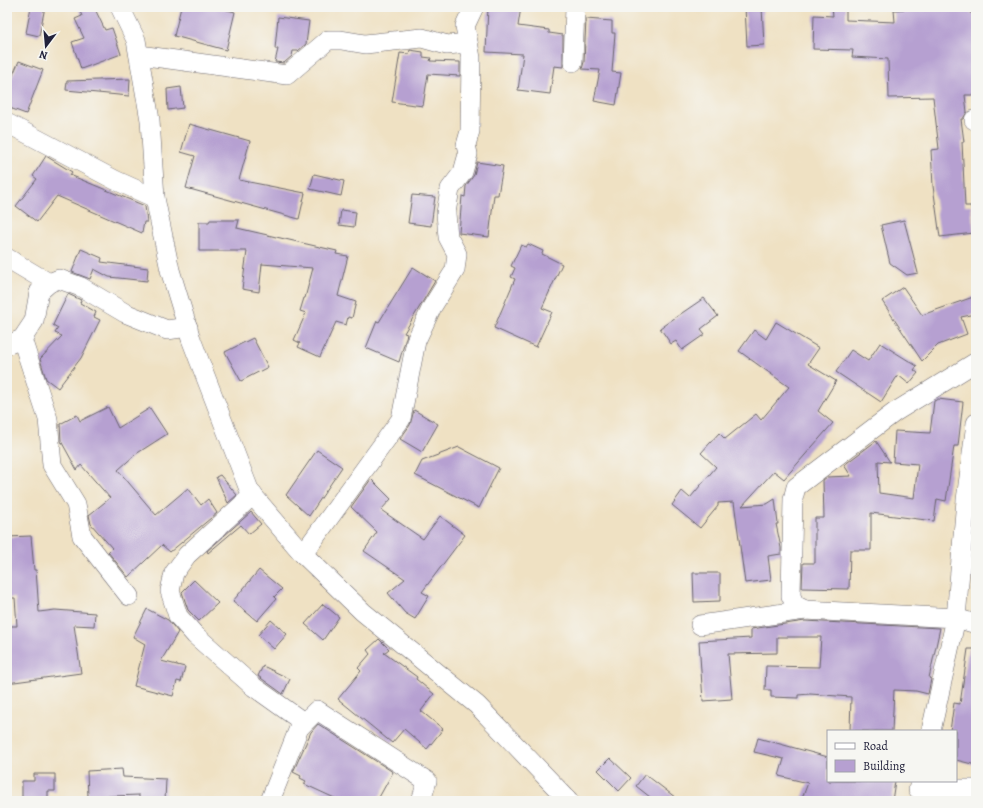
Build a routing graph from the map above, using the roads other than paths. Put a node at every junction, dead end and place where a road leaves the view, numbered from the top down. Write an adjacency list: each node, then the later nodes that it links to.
1 (120, 7): 5 (street)
2 (474, 7): 4 (street)
3 (575, 7): 6 (street)
4 (468, 43): 5 (street); 17 (street)
5 (139, 54): 8 (street)
6 (574, 62)
7 (7, 123): 8 (street)
8 (155, 198): 11 (street)
9 (7, 258): 10 (street)
10 (49, 283): 11 (street); 12 (street)
11 (188, 327): 15 (street)
12 (15, 342): 18 (street)
13 (976, 362): 19 (street)
14 (976, 423): 16 (street)
15 (253, 495): 17 (street); 23 (street)
16 (971, 500): 20 (street)
17 (303, 554): 29 (street)
18 (130, 596)
19 (805, 610): 20 (street); 22 (street)
20 (956, 618): 21 (street); 24 (street)
21 (976, 624)
22 (700, 625)
23 (300, 728): 27 (street); 28 (street)
24 (931, 730)
25 (976, 789): 26 (street)
26 (917, 790)
27 (270, 801)
28 (421, 801)
29 (569, 801)

